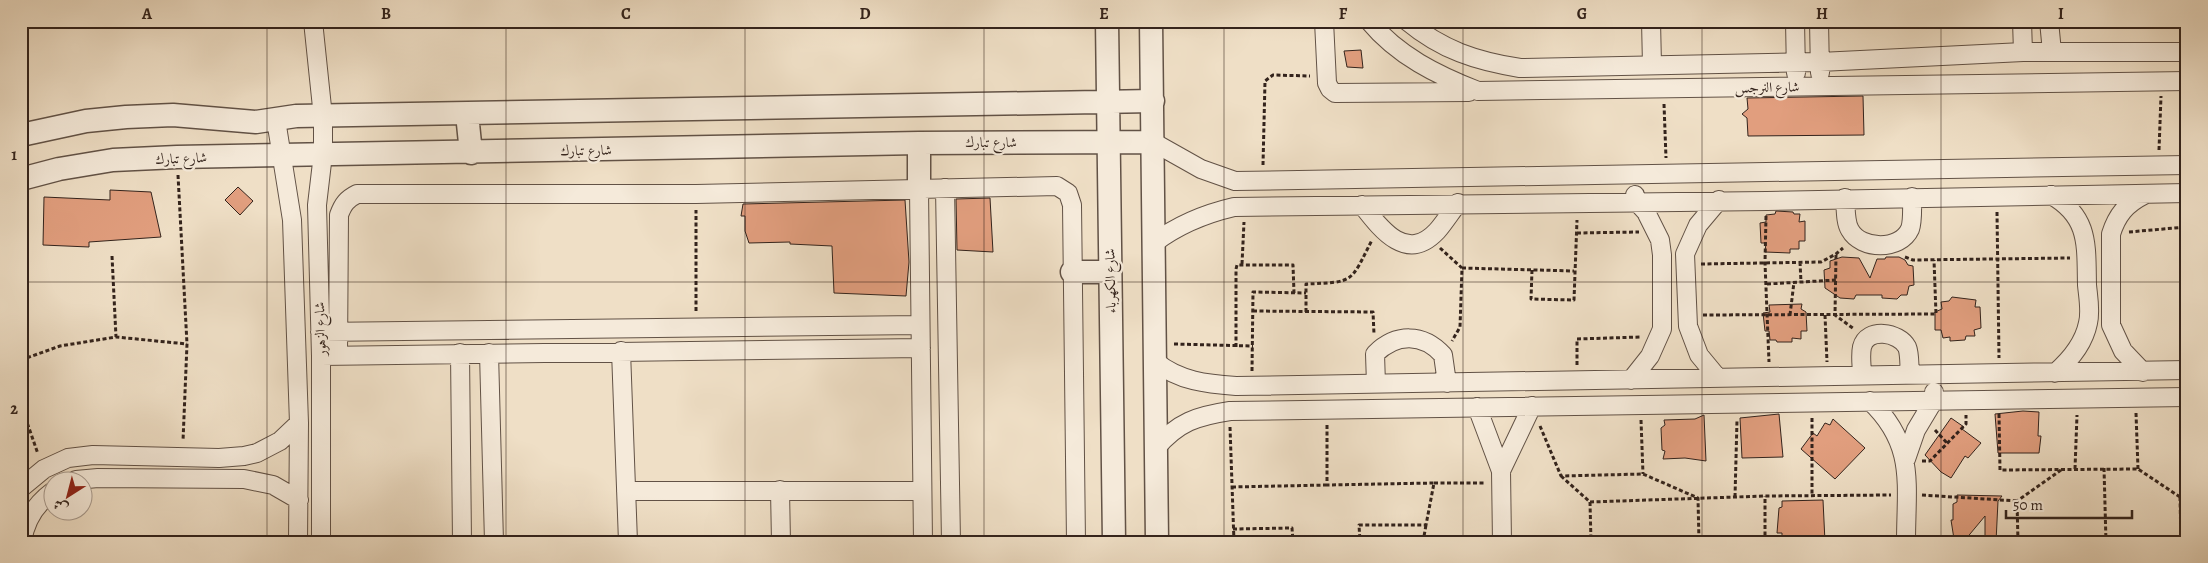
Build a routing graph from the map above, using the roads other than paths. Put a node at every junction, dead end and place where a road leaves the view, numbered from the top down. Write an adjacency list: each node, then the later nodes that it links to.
1 (313, 21): 25 (street, شارع الزهور)
2 (1107, 21): 22 (street, شارع الكهرباء)
3 (1151, 21): 23 (street)
4 (1324, 21): 21 (street)
5 (1369, 21): 21 (street, شارع النرجس)
6 (1407, 21): 17 (street, شارع النرجس)
7 (1651, 21): 17 (street)
8 (1795, 21): 15 (street)
9 (1819, 21): 16 (street)
10 (2022, 21): 12 (street)
11 (2050, 21): 13 (street)
12 (2024, 52): 13 (street, شارع النرجس); 16 (street, شارع النرجس)
13 (2052, 52): 14 (street, شارع النرجس)
14 (2187, 52)
15 (1796, 62): 16 (street, شارع النرجس); 17 (street, شارع النرجس); 19 (street)
16 (1820, 62): 20 (street)
17 (1652, 65)
18 (2187, 81): 20 (street, شارع النرجس)
19 (1796, 86): 20 (street, شارع النرجس); 21 (street, شارع النرجس)
20 (1821, 86)
21 (1478, 91)
22 (1108, 101): 23 (street); 24 (street); 28 (street, شارع الكهرباء)
23 (1152, 101): 29 (street)
24 (467, 114): 25 (street); 31 (street)
25 (323, 116): 26 (street); 32 (street, شارع الزهور)
26 (276, 120): 27 (street); 33 (street, شارع الزهور)
27 (21, 136)
28 (1108, 142): 29 (street, شارع تبارك); 30 (street, شارع تبارك); 50 (street, شارع الكهرباء)
29 (1153, 142): 35 (street); 48 (street)
30 (919, 143): 31 (street, شارع تبارك); 38 (street)
31 (471, 153): 32 (street, شارع تبارك)
32 (323, 154): 33 (street, شارع تبارك); 53 (street, شارع الزهور)
33 (280, 155): 36 (street, شارع تبارك); 76 (street, شارع الزهور)
34 (2187, 165): 35 (street)
35 (1634, 174): 45 (street)
36 (21, 179)
37 (945, 188): 38 (street); 49 (street); 95 (street)
38 (919, 189): 51 (street); 53 (street)
39 (2186, 193): 40 (street)
40 (2145, 194): 41 (street); 62 (street)
41 (2051, 195): 42 (street); 63 (street)
42 (1912, 197): 43 (street); 43 (street)
43 (1845, 198): 44 (street)
44 (1719, 200): 45 (street); 67 (street)
45 (1636, 201): 46 (street); 68 (street)
46 (1458, 203): 47 (street); 47 (street)
47 (1362, 205): 48 (street)
48 (1154, 244): 60 (street)
49 (1072, 272): 50 (street); 96 (street)
50 (1110, 272): 97 (street, شارع الكهرباء)
51 (920, 325): 52 (street); 54 (street)
52 (548, 329): 53 (street); 55 (street)
53 (329, 332): 59 (street, شارع الزهور)
54 (921, 348): 56 (street); 84 (street)
55 (548, 352): 56 (street); 57 (street)
56 (621, 352): 83 (street)
57 (490, 353): 58 (street); 91 (street)
58 (460, 354): 59 (street); 90 (street)
59 (330, 356): 89 (street, شارع الزهور)
60 (1156, 362): 70 (street); 77 (street)
61 (2187, 370): 62 (street)
62 (2143, 372): 63 (street)
63 (2055, 373): 66 (street)
64 (1910, 374): 65 (street); 65 (street); 66 (street)
65 (1862, 375): 67 (street)
66 (1934, 375): 72 (street)
67 (1718, 378): 68 (street)
68 (1631, 380): 69 (street)
69 (1447, 383): 70 (street); 70 (street)
70 (1376, 384)
71 (2187, 397): 72 (street)
72 (1934, 400): 73 (street); 78 (street)
73 (1870, 401): 74 (street); 78 (street)
74 (1532, 406): 75 (street); 79 (street)
75 (1477, 407): 77 (street); 79 (street)
76 (299, 423): 81 (street); 86 (street, شارع الزهور)
77 (1156, 448): 98 (street)
78 (1906, 460): 100 (street)
79 (1501, 477): 99 (street)
80 (92, 479): 86 (street)
81 (21, 488)
82 (780, 490): 83 (street); 84 (street); 93 (street)
83 (626, 491): 92 (street)
84 (922, 491): 94 (street)
85 (42, 500): 87 (street)
86 (299, 500): 88 (street, شارع الزهور)
87 (22, 542)
88 (298, 542)
89 (321, 542)
90 (462, 542)
91 (494, 542)
92 (628, 542)
93 (781, 542)
94 (923, 542)
95 (951, 542)
96 (1076, 542)
97 (1114, 542)
98 (1157, 542)
99 (1502, 542)
100 (1906, 542)

